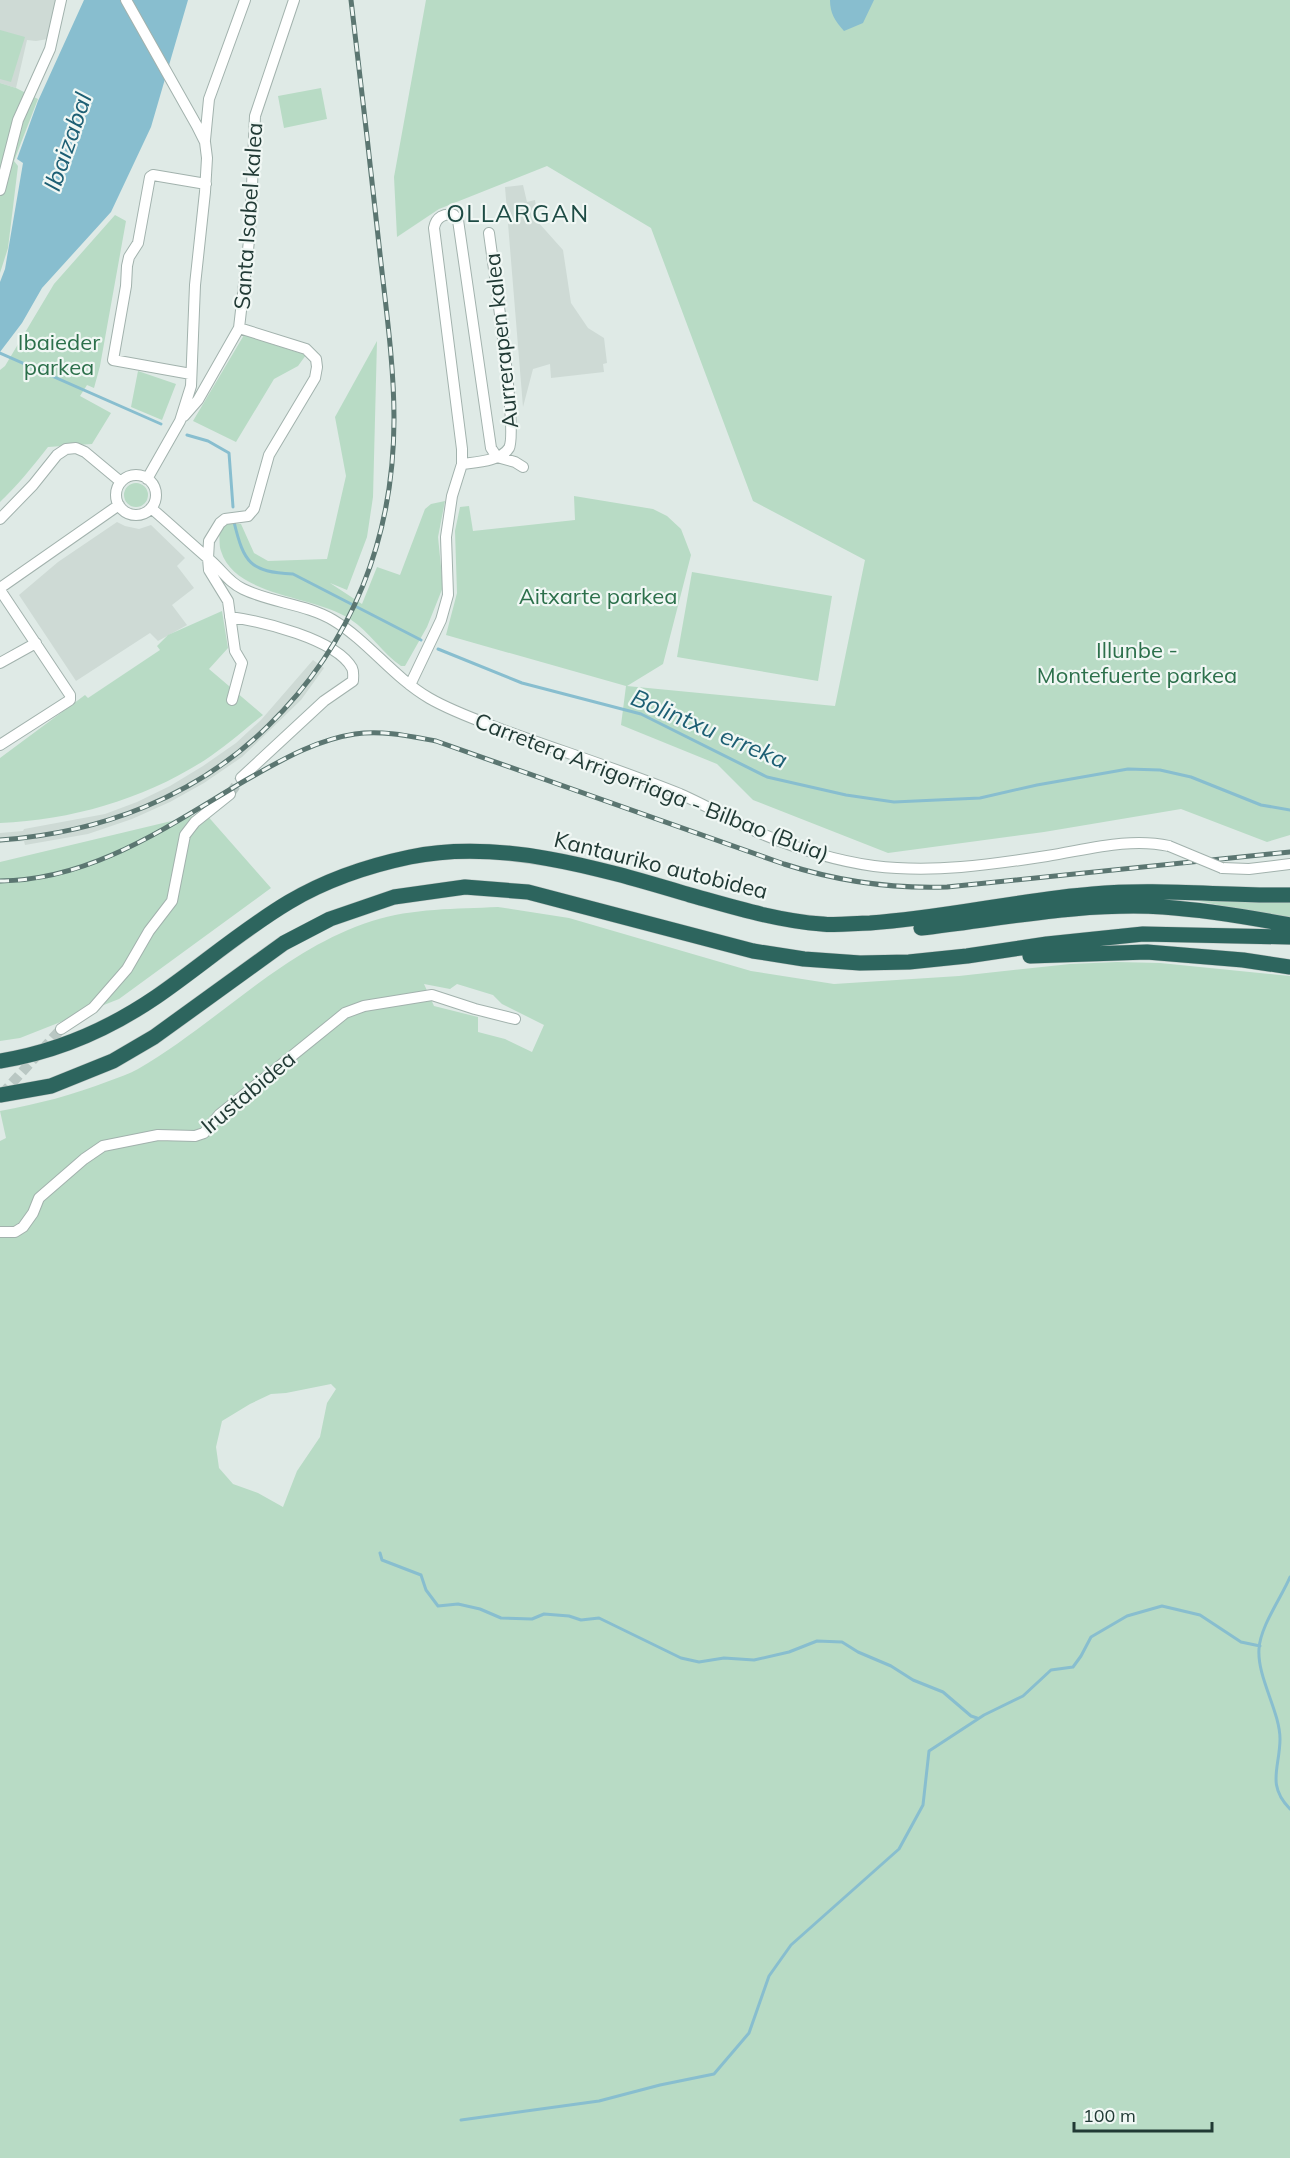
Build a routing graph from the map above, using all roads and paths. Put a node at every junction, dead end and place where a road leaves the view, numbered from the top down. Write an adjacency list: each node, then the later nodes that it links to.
1 (61, 0): 9 (street)
2 (126, 0): 6 (street, Santa Isabel kalea)
3 (245, 0): 5 (street)
4 (294, 0): 11 (street, Santa Isabel kalea)
5 (209, 99): 6 (street); 7 (street)
6 (188, 109): 7 (street, Santa Isabel kalea)
7 (205, 141): 8 (street, Santa Isabel kalea)
8 (206, 184): 12 (street, Santa Isabel kalea); 12 (street, Santa Isabel kalea)
9 (0, 190)
10 (489, 233): 14 (street, Aurrerapen kalea)
11 (239, 328): 13 (street, Santa Isabel kalea); 22 (street)
12 (191, 374): 13 (street, Santa Isabel kalea)
13 (180, 421): 17 (street, Santa Isabel kalea)
14 (497, 457): 15 (street); 15 (street); 16 (street)
15 (462, 464): 29 (street)
16 (523, 467)
17 (147, 479): 18 (street); 20 (street)
18 (121, 482): 19 (street); 21 (street)
19 (119, 505): 20 (street); 25 (street)
20 (151, 508): 23 (street, Carretera Arrigorriaga - Bilbao (Buia))
21 (0, 519)
22 (209, 541): 23 (street); 24 (street)
23 (194, 546): 24 (street, Carretera Arrigorriaga - Bilbao (Buia))
24 (208, 558): 26 (street); 29 (street, Carretera Arrigorriaga - Bilbao (Buia))
25 (0, 589): 27 (street)
26 (230, 617): 30 (street); 32 (street)
27 (36, 643): 28 (street); 31 (street)
28 (0, 663)
29 (410, 685): 34 (street, Carretera Arrigorriaga - Bilbao (Buia), bridge)
30 (232, 700)
31 (0, 745)
32 (241, 778)
33 (230, 794): 42 (street)
34 (1290, 864)
35 (1290, 895): 36 (highway, Kantauriko autobidea)
36 (825, 925): 37 (highway); 43 (highway, Kantauriko autobidea)
37 (1290, 925)
38 (1290, 937): 39 (highway)
39 (967, 957): 40 (highway); 44 (highway)
40 (1290, 968)
41 (515, 1018): 45 (street, Irustabidea)
42 (61, 1029)
43 (0, 1061)
44 (0, 1095)
45 (0, 1232)

